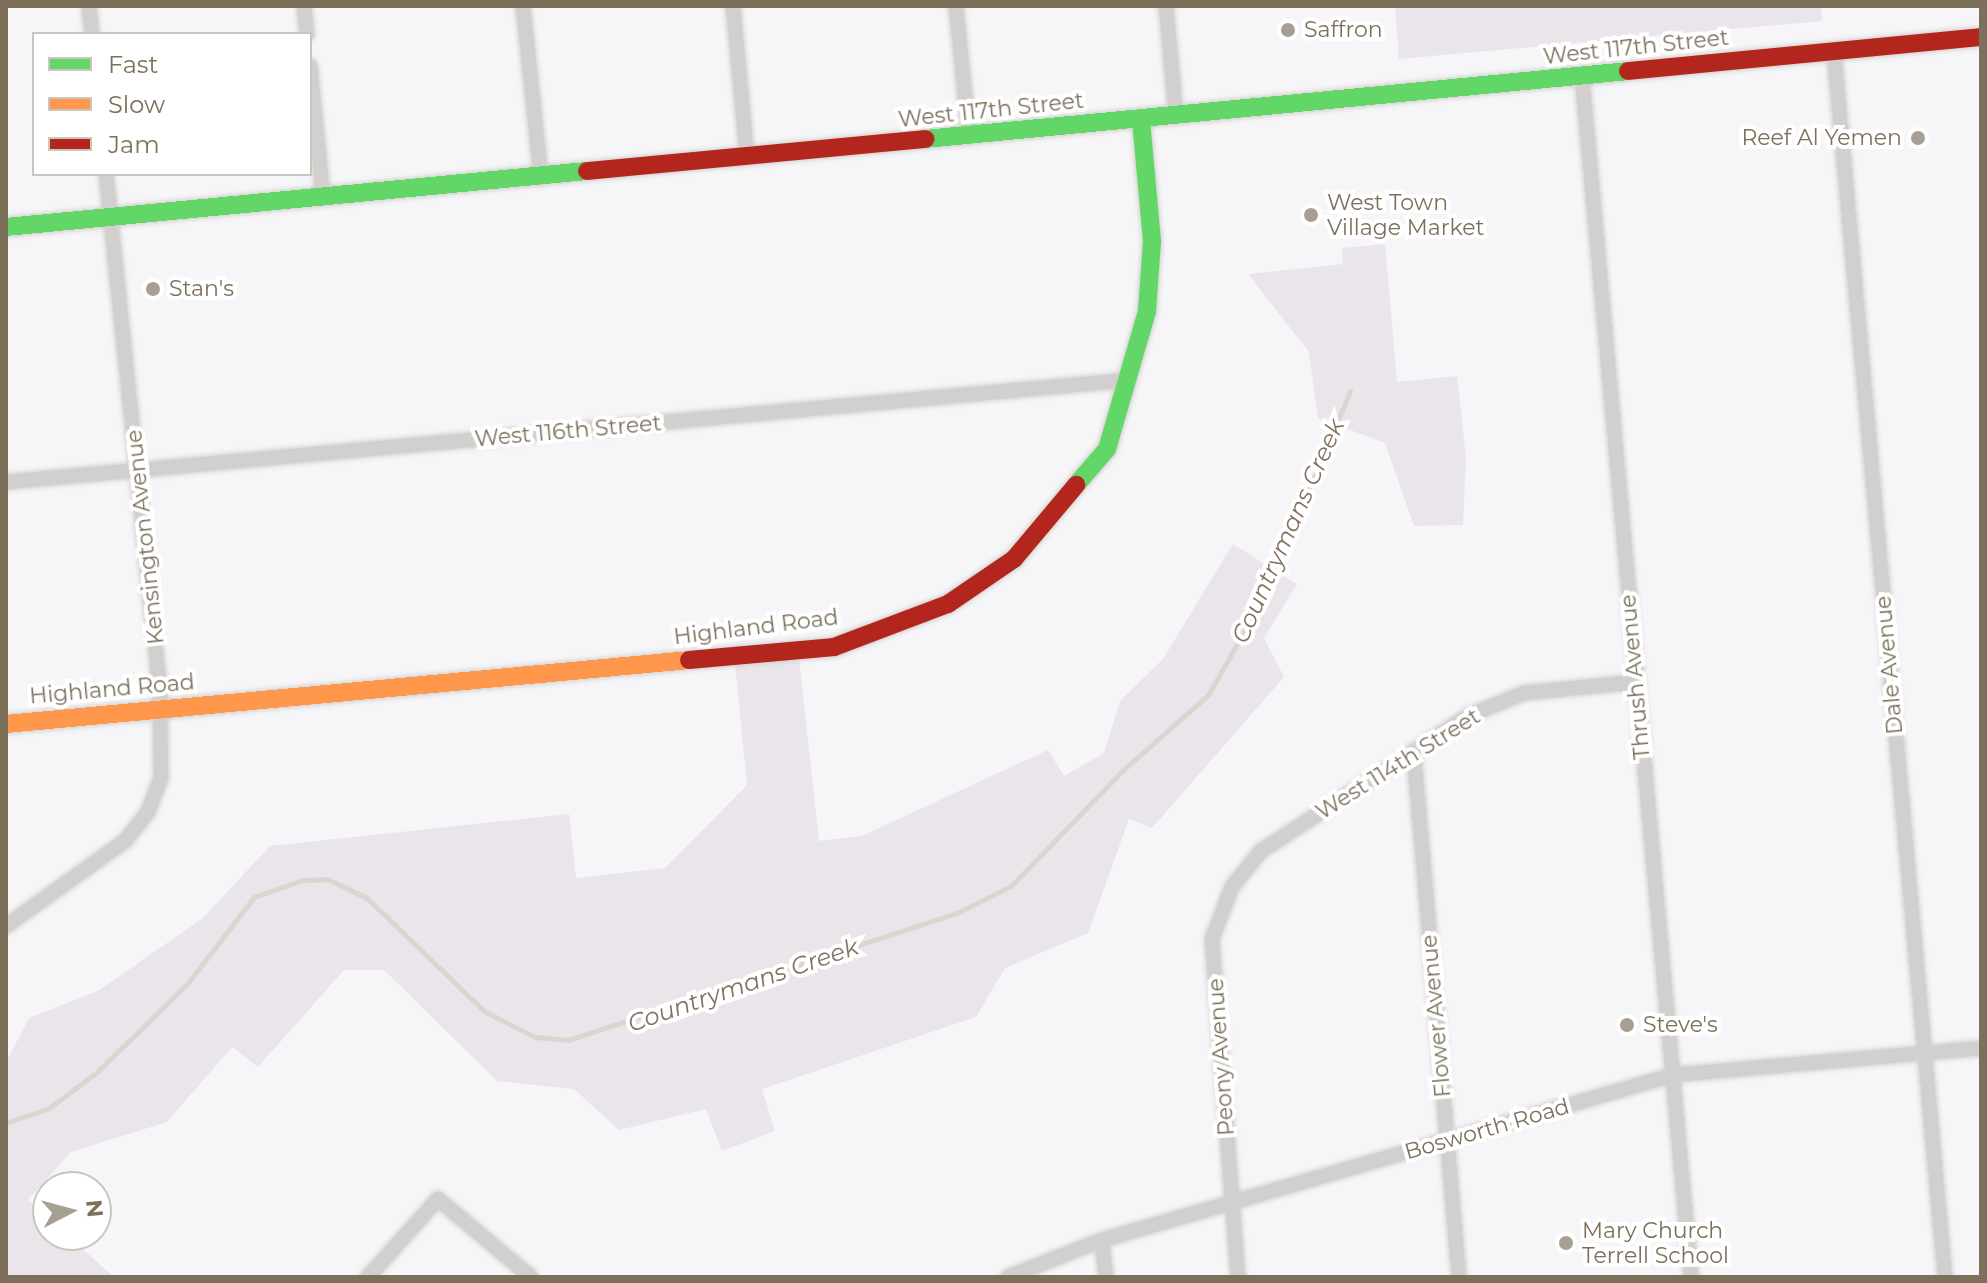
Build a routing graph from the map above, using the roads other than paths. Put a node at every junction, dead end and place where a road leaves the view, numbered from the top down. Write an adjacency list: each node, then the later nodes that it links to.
1 (89, 6): 7 (street)
2 (304, 6): 8 (street)
3 (523, 6): 18 (street)
4 (733, 6): 16 (street)
5 (956, 6): 15 (street)
6 (1166, 6): 13 (street)
7 (92, 32)
8 (307, 32)
9 (1981, 37): 10 (main road, West 117th Street)
10 (1834, 52): 11 (main road, West 117th Street); 32 (street, Dale Avenue)
11 (1582, 76): 13 (main road, West 117th Street); 25 (street, Thrush Avenue)
12 (312, 86): 19 (street)
13 (1176, 115): 14 (main road, West 117th Street)
14 (1141, 119): 15 (main road, West 117th Street); 22 (main road, Highland Road)
15 (969, 137): 16 (main road, West 117th Street)
16 (747, 158): 18 (main road, West 117th Street)
17 (106, 176): 20 (street, Kensington Avenue)
18 (541, 178): 19 (main road, West 117th Street)
19 (323, 196): 20 (main road, West 117th Street)
20 (110, 216): 21 (main road, West 117th Street); 23 (street, Kensington Avenue)
21 (6, 227)
22 (1129, 380): 23 (street, West 116th Street); 26 (main road, Highland Road)
23 (139, 471): 24 (street, West 116th Street); 26 (street, Kensington Avenue)
24 (6, 482)
25 (1636, 682): 28 (street, West 114th Street); 33 (street, Thrush Avenue)
26 (162, 709): 27 (main road, Highland Road); 30 (street, Kensington Avenue)
27 (6, 724)
28 (1414, 755): 29 (street, West 114th Street); 34 (street, Flower Avenue)
29 (1261, 851): 35 (street, Peony Avenue)
30 (6, 926)
31 (1981, 1048): 32 (street, Bosworth Road)
32 (1924, 1053): 33 (street, Bosworth Road); 44 (street, Dale Avenue)
33 (1673, 1075): 34 (street, Bosworth Road); 43 (street, Thrush Avenue)
34 (1446, 1141): 35 (street, Bosworth Road); 42 (street, Flower Avenue)
35 (1231, 1201): 36 (street, Bosworth Road); 41 (street, Peony Avenue)
36 (1102, 1240): 39 (street, Bosworth Road); 40 (street)
37 (368, 1277): 38 (street)
38 (531, 1277)
39 (1008, 1277)
40 (1106, 1277)
41 (1238, 1277)
42 (1459, 1277)
43 (1691, 1277)
44 (1945, 1277)

